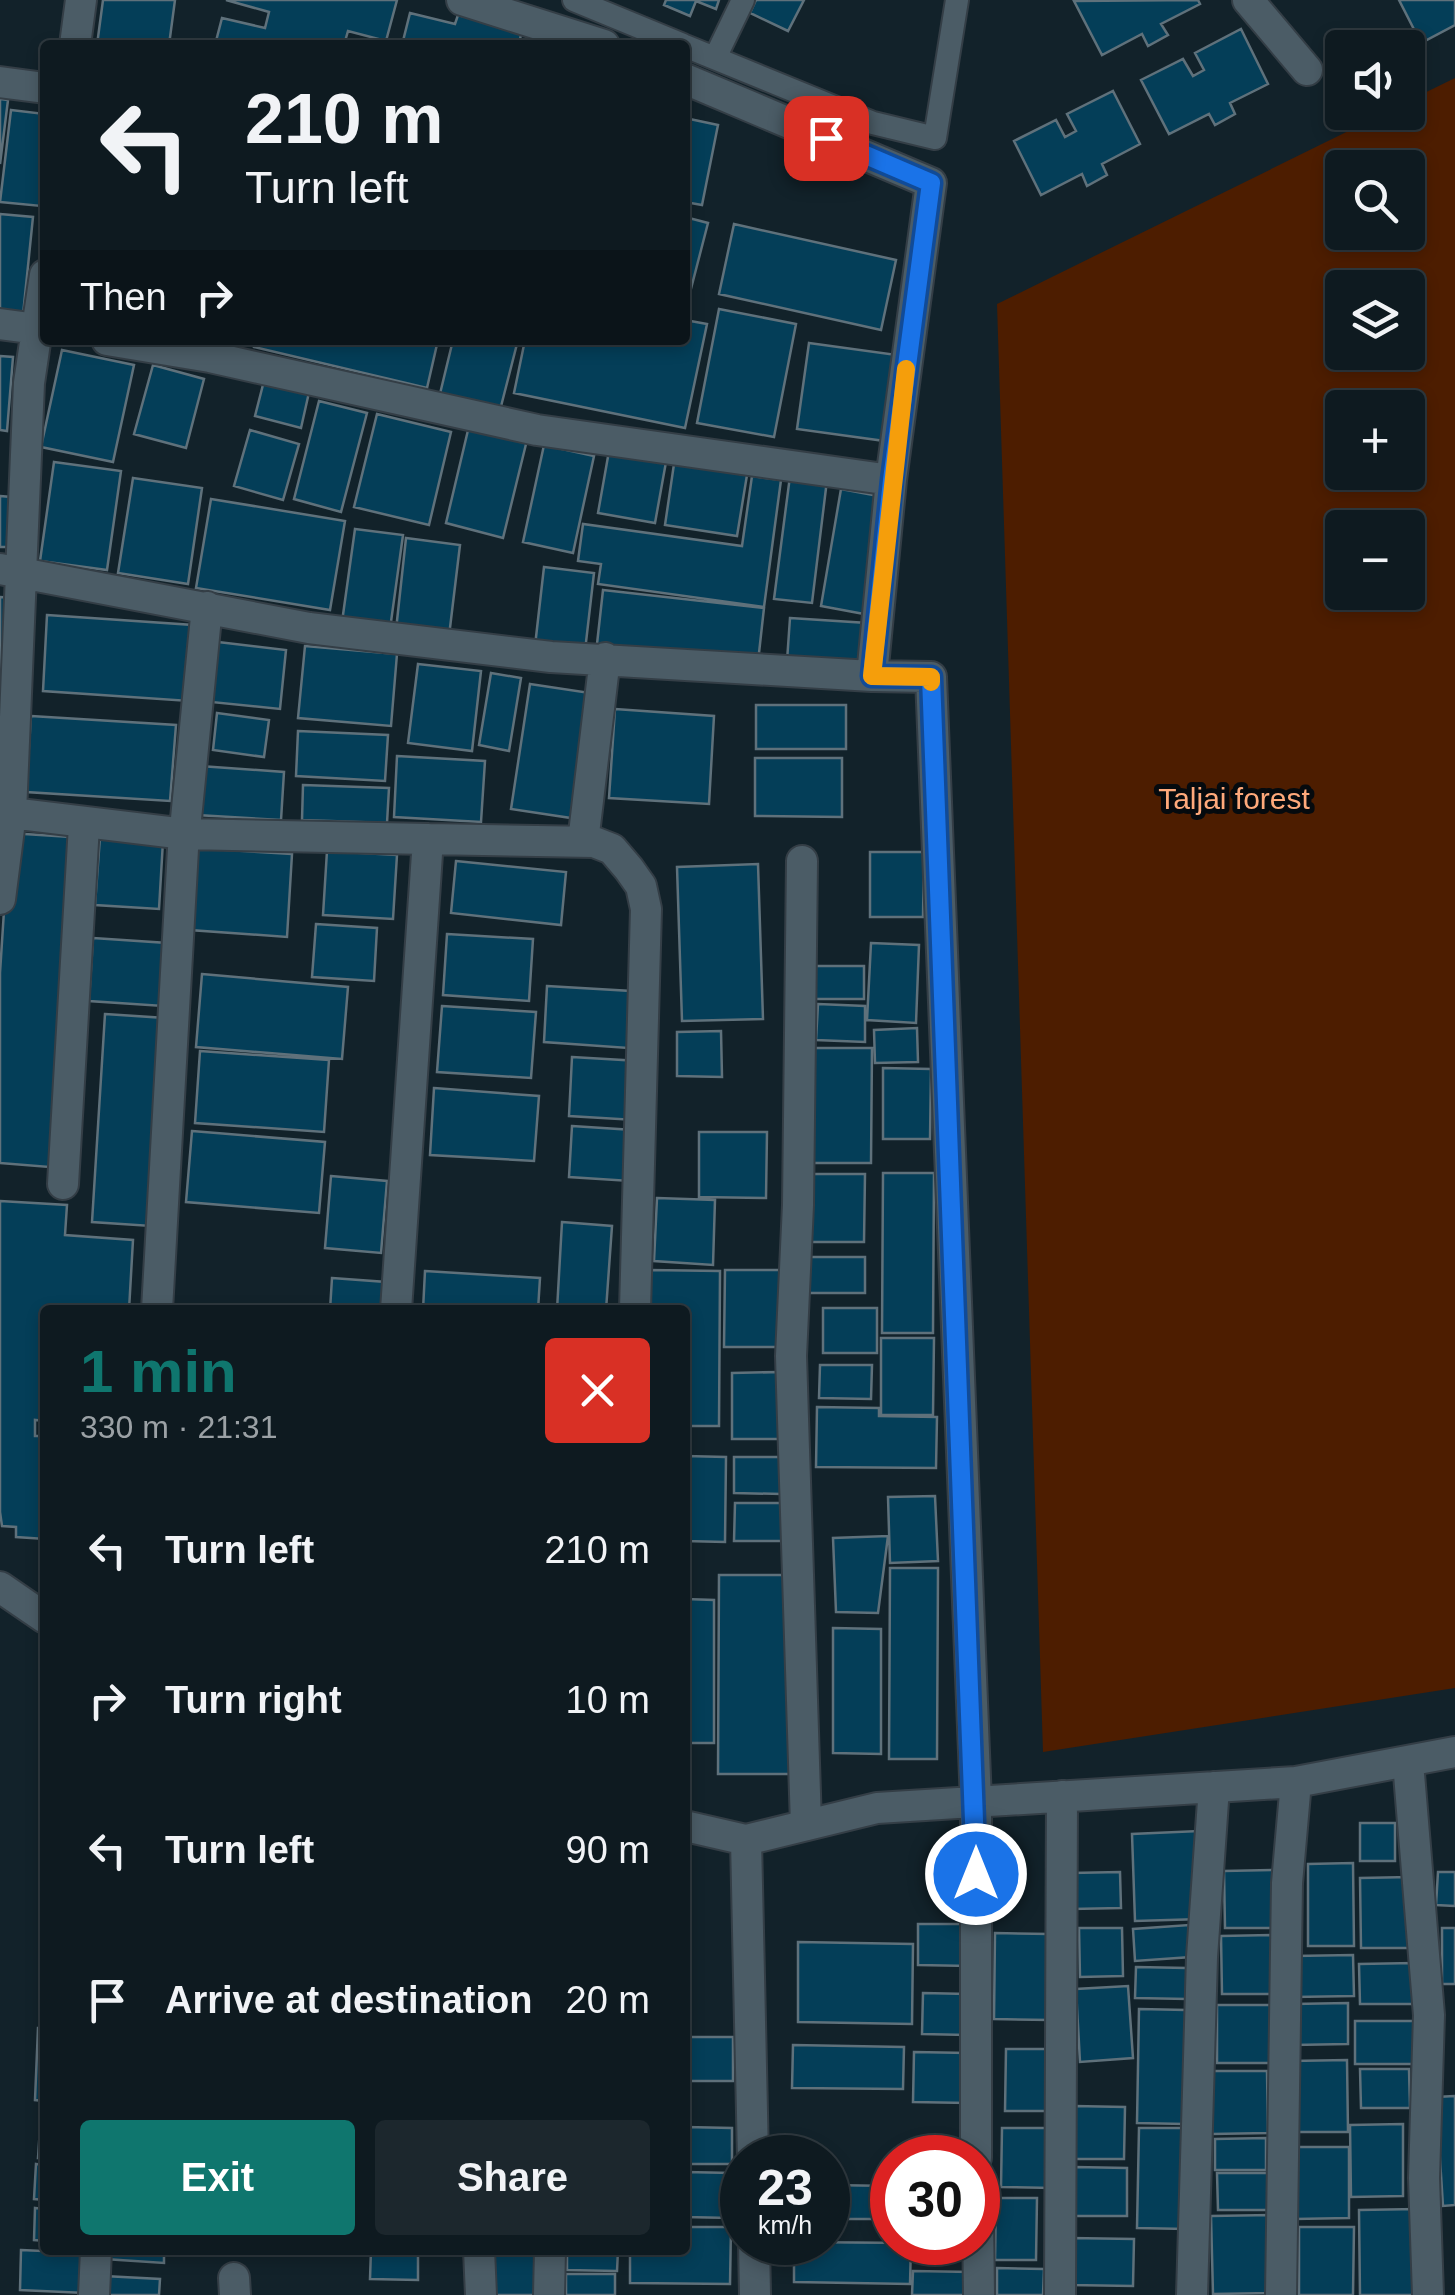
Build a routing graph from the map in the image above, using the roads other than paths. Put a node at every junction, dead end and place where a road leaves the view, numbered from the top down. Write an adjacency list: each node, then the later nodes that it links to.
1 (81, 0): 7 (street)
2 (462, 0): 8 (street)
3 (574, 0): 9 (lane)
4 (743, 0): 11 (lane)
5 (958, 0): 11 (lane)
6 (1248, 0): 12 (street)
7 (76, 40)
8 (588, 40)
9 (672, 40)
10 (690, 48): 11 (lane)
11 (715, 58)
12 (1308, 70)
13 (690, 81): 21 (street)
14 (0, 82): 15 (street)
15 (40, 87)
16 (0, 324): 17 (street)
17 (40, 329)
18 (40, 334): 20 (street)
19 (137, 345): 21 (street)
20 (13, 445): 22 (street)
21 (892, 480): 25 (street)
22 (12, 570): 23 (street); 26 (street)
23 (208, 606): 24 (street); 28 (street)
24 (606, 658): 25 (street); 30 (street)
25 (872, 676): 44 (street)
26 (5, 812): 27 (street); 32 (street)
27 (84, 825): 28 (street); 33 (street)
28 (185, 834): 29 (street); 34 (street)
29 (428, 840): 30 (street); 35 (street)
30 (583, 842): 36 (street)
31 (802, 861): 45 (street)
32 (0, 899)
33 (63, 1184)
34 (156, 1305)
35 (396, 1305)
36 (635, 1305)
37 (0, 1587): 38 (street)
38 (40, 1615)
39 (1455, 1752): 40 (street)
40 (1408, 1762): 41 (street); 63 (street)
41 (1296, 1782): 42 (street); 62 (street)
42 (1214, 1788): 43 (street); 61 (street)
43 (1062, 1796): 44 (street); 60 (street)
44 (976, 1802): 45 (street); 49 (street)
45 (806, 1825): 47 (street)
46 (690, 1827): 47 (street)
47 (746, 1840): 48 (street)
48 (752, 2135)
49 (976, 2135)
50 (96, 2255): 55 (street)
51 (479, 2255): 56 (street)
52 (550, 2255): 57 (street)
53 (754, 2265): 58 (street)
54 (979, 2265): 59 (street)
55 (94, 2295)
56 (481, 2295)
57 (550, 2295)
58 (755, 2295)
59 (979, 2295)
60 (1060, 2295)
61 (1192, 2295)
62 (1282, 2295)
63 (1428, 2295)

